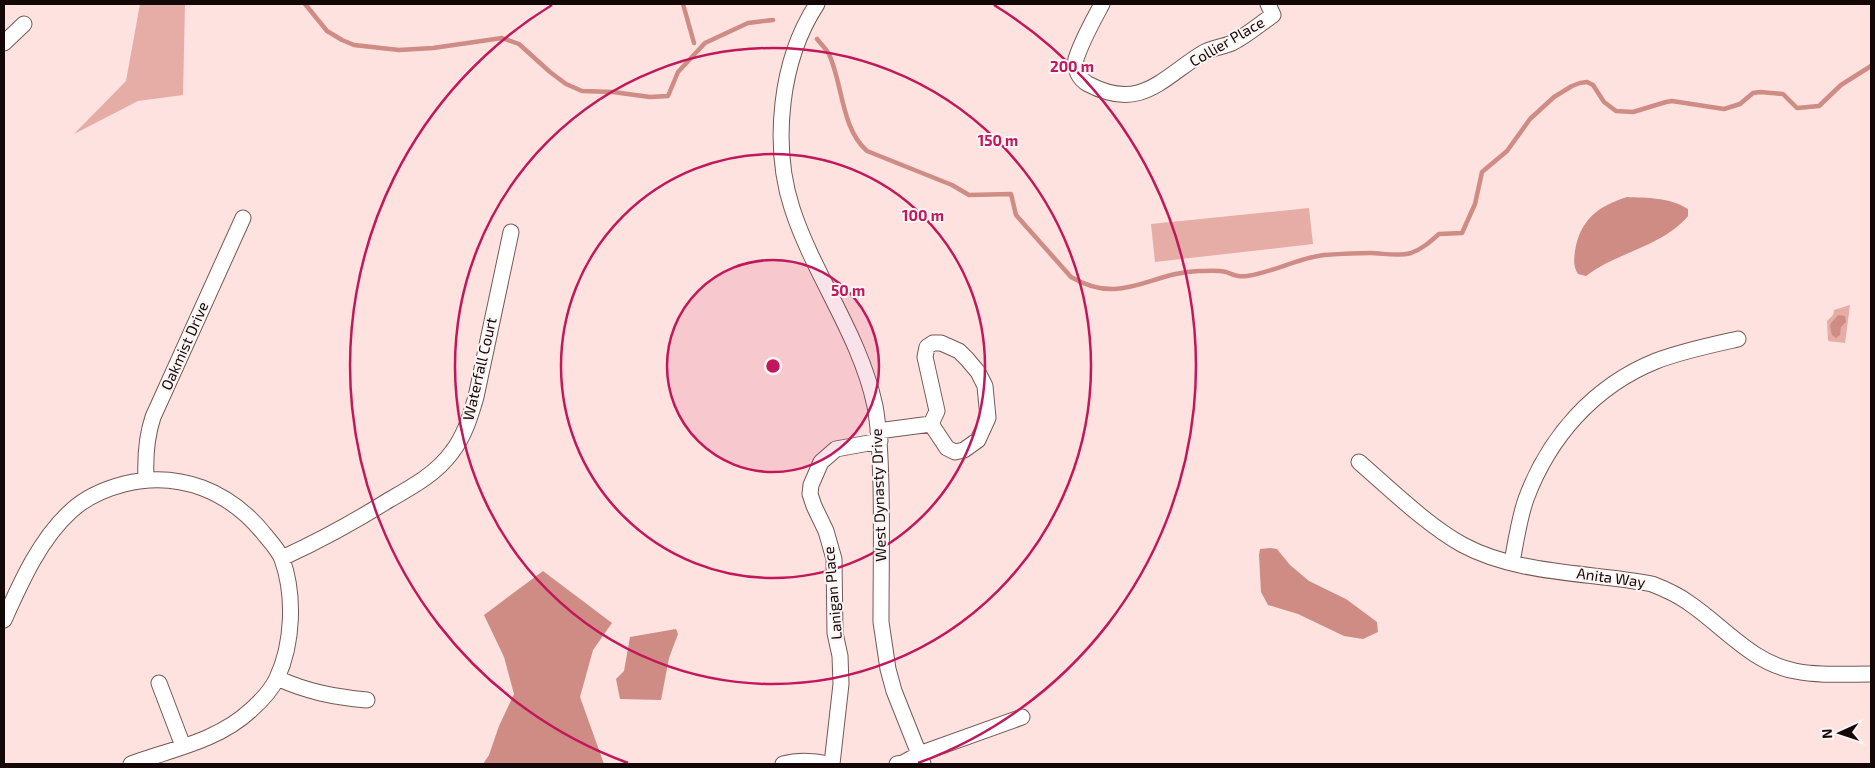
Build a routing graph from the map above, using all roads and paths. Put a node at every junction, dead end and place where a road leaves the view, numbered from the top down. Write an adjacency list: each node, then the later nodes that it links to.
1 (817, 4): 10 (street, West Dynasty Drive)
2 (1102, 4): 3 (street, Collier Place)
3 (1268, 4)
4 (24, 24): 5 (street)
5 (4, 43)
6 (244, 218): 12 (street, Oakmist Drive)
7 (512, 232): 13 (street, Waterfall Court)
8 (1738, 339): 14 (street)
9 (931, 424): 9 (street); 10 (street, Lanigan Place)
10 (879, 436): 22 (street, West Dynasty Drive); 25 (street, Lanigan Place)
11 (1359, 462): 14 (street, Anita Way)
12 (146, 479): 13 (street); 15 (street)
13 (282, 558): 17 (street)
14 (1512, 562): 16 (street, Anita Way)
15 (6, 610)
16 (1871, 674)
17 (277, 678): 19 (street); 21 (street)
18 (159, 683): 21 (street)
19 (367, 700)
20 (1022, 717): 22 (street)
21 (183, 746): 23 (street)
22 (921, 759): 26 (street)
23 (131, 764)
24 (783, 764): 25 (street)
25 (831, 764)
26 (897, 764)

